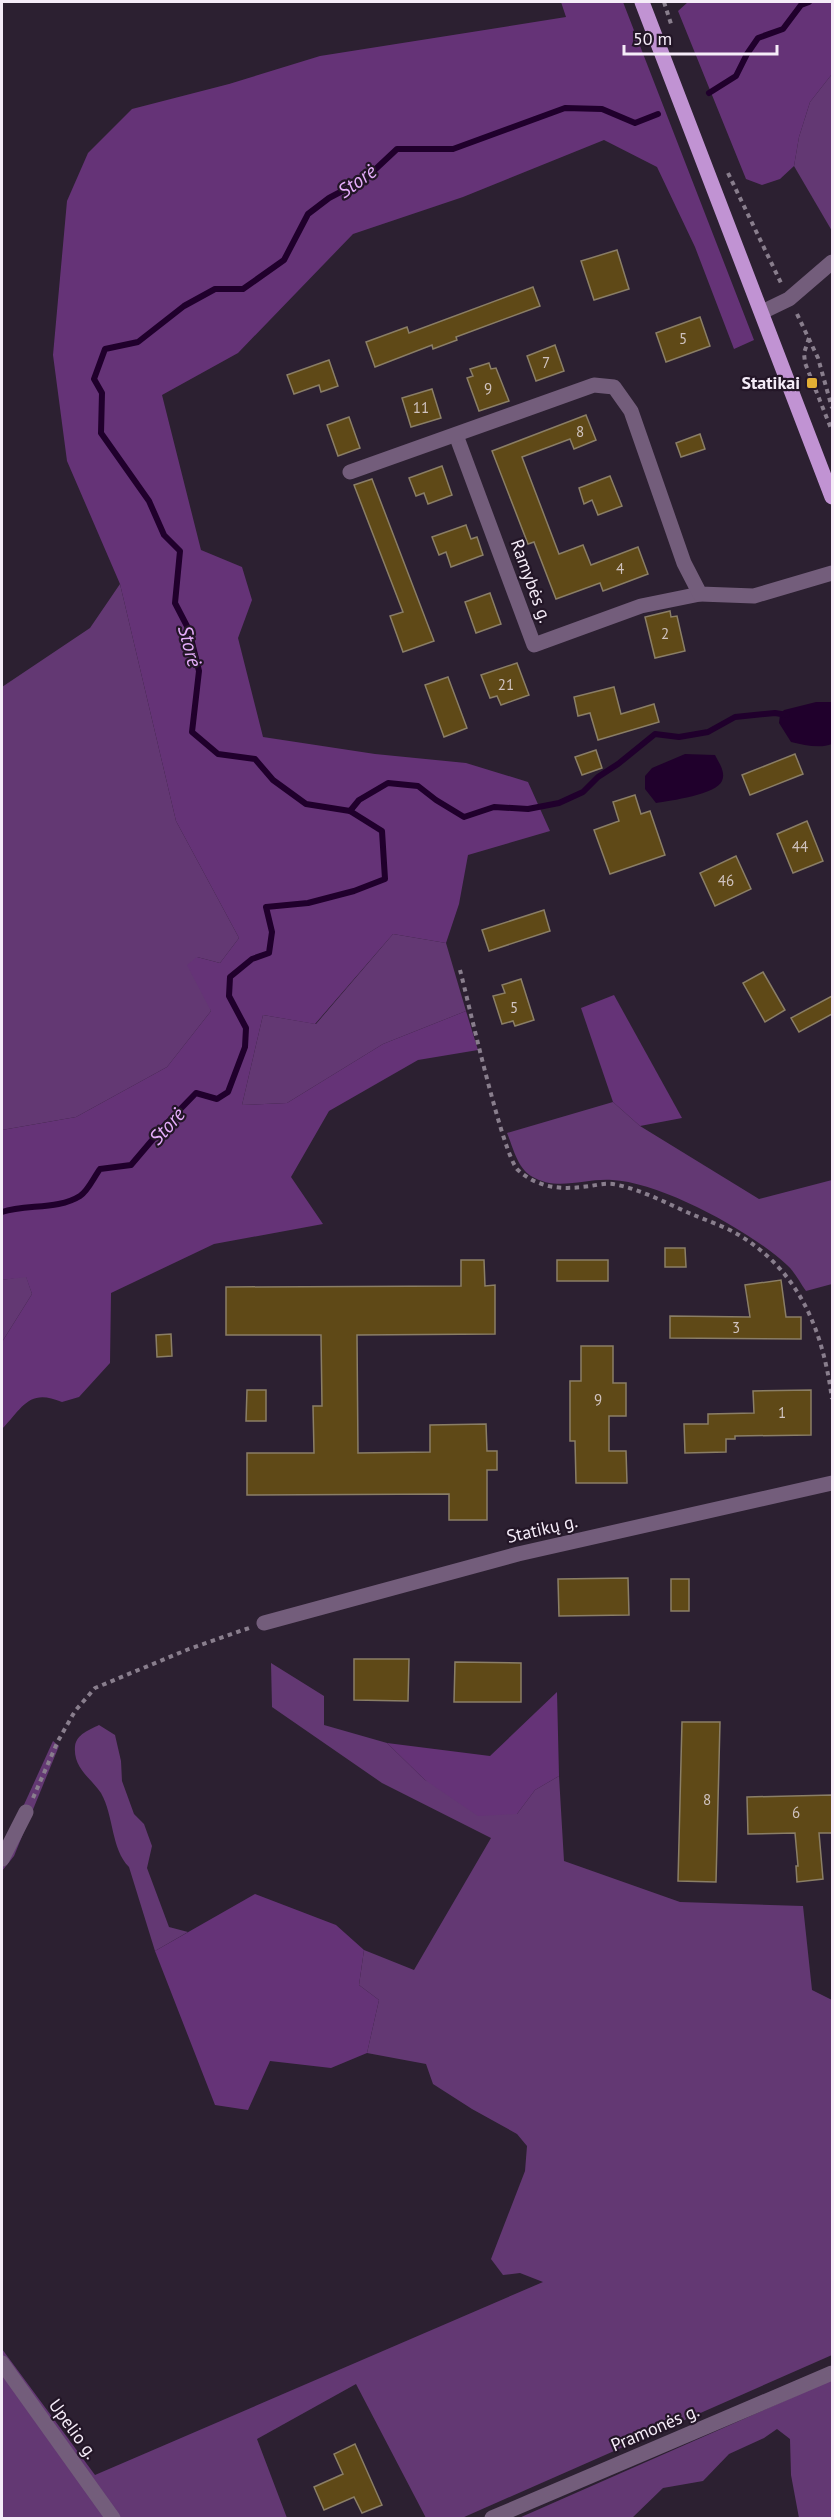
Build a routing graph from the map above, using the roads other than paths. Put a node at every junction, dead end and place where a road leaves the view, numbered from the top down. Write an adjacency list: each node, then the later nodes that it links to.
1 (642, 2): 3 (main road)
2 (832, 262): 3 (street)
3 (762, 312): 6 (main road)
4 (456, 435): 5 (street); 8 (street); 8 (street, Ramybės g.)
5 (350, 472)
6 (832, 497)
7 (832, 573): 8 (street, Ramybės g.)
8 (700, 594)
9 (832, 1483): 10 (street, Statikų g.)
10 (264, 1623)
11 (26, 1812): 12 (street)
12 (2, 1859)
13 (2, 2363): 15 (street, Upelio g.)
14 (832, 2373): 16 (street, Pramonės g.)
15 (113, 2518)
16 (492, 2518)

